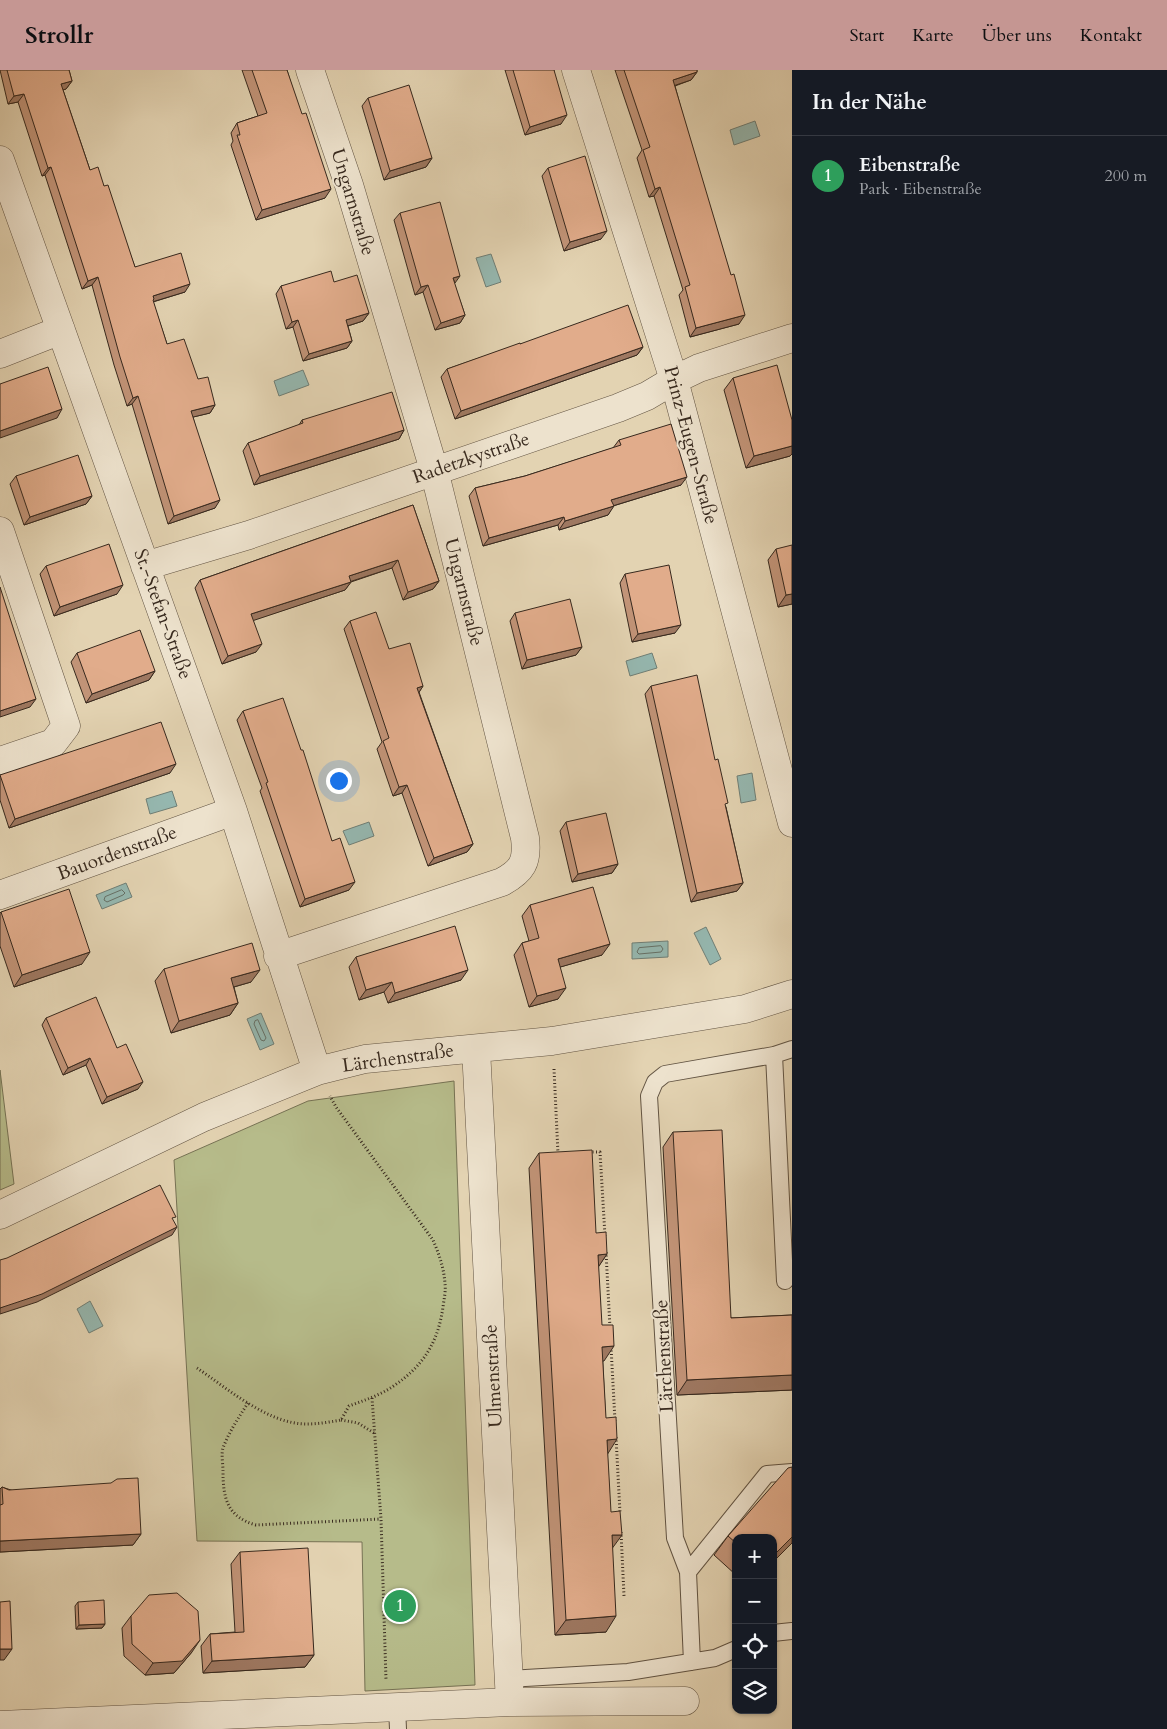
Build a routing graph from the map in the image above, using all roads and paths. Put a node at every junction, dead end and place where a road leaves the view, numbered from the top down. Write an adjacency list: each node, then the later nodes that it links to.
1 (310, 70): 9 (street, Ungarnstraße)
2 (576, 70): 8 (street, Prinz-Eugen-Straße)
3 (0, 160): 4 (street, St.-Stefan-Straße)
4 (10, 221): 5 (street, St.-Stefan-Straße)
5 (61, 330): 7 (street); 11 (street, St.-Stefan-Straße)
6 (792, 338): 8 (street, Radetzkystraße)
7 (0, 354)
8 (674, 380): 9 (street, Radetzkystraße); 14 (street, Prinz-Eugen-Straße)
9 (434, 470): 11 (street, Radetzkystraße); 16 (street, Ungarnstraße)
10 (0, 531): 12 (street)
11 (145, 566): 13 (street, St.-Stefan-Straße)
12 (0, 761)
13 (233, 812): 15 (street, Bauordenstraße); 16 (street, St.-Stefan-Straße)
14 (792, 823)
15 (0, 895)
16 (278, 956): 22 (street, St.-Stefan-Straße)
17 (792, 994): 18 (street, Lärchenstraße)
18 (552, 1041): 19 (street, Lärchenstraße); 24 (path)
19 (476, 1049): 22 (street, Lärchenstraße); 46 (street, Ulmenstraße)
20 (792, 1049): 21 (lane, Lärchenstraße)
21 (774, 1055): 28 (lane); 40 (lane, Lärchenstraße)
22 (316, 1071): 25 (street, Lärchenstraße); 32 (path)
23 (584, 1152): 26 (path)
24 (567, 1153)
25 (0, 1216)
26 (605, 1241)
27 (606, 1250): 29 (path)
28 (785, 1281)
29 (610, 1330)
30 (610, 1339): 37 (path)
31 (197, 1368): 33 (path)
32 (372, 1398): 34 (path); 35 (path)
33 (248, 1403): 34 (path); 38 (path)
34 (341, 1420): 35 (path)
35 (374, 1432): 38 (path)
36 (792, 1472): 40 (lane)
37 (620, 1517)
38 (381, 1519): 48 (path)
39 (621, 1527): 41 (path)
40 (688, 1572): 45 (lane, Lärchenstraße)
41 (624, 1596)
42 (792, 1631): 43 (lane)
43 (777, 1632)
44 (732, 1651): 45 (lane)
45 (692, 1662): 46 (lane)
46 (509, 1691): 47 (street); 48 (street)
47 (685, 1701)
48 (394, 1715): 49 (street)
49 (142, 1724): 50 (street)
50 (0, 1725)

